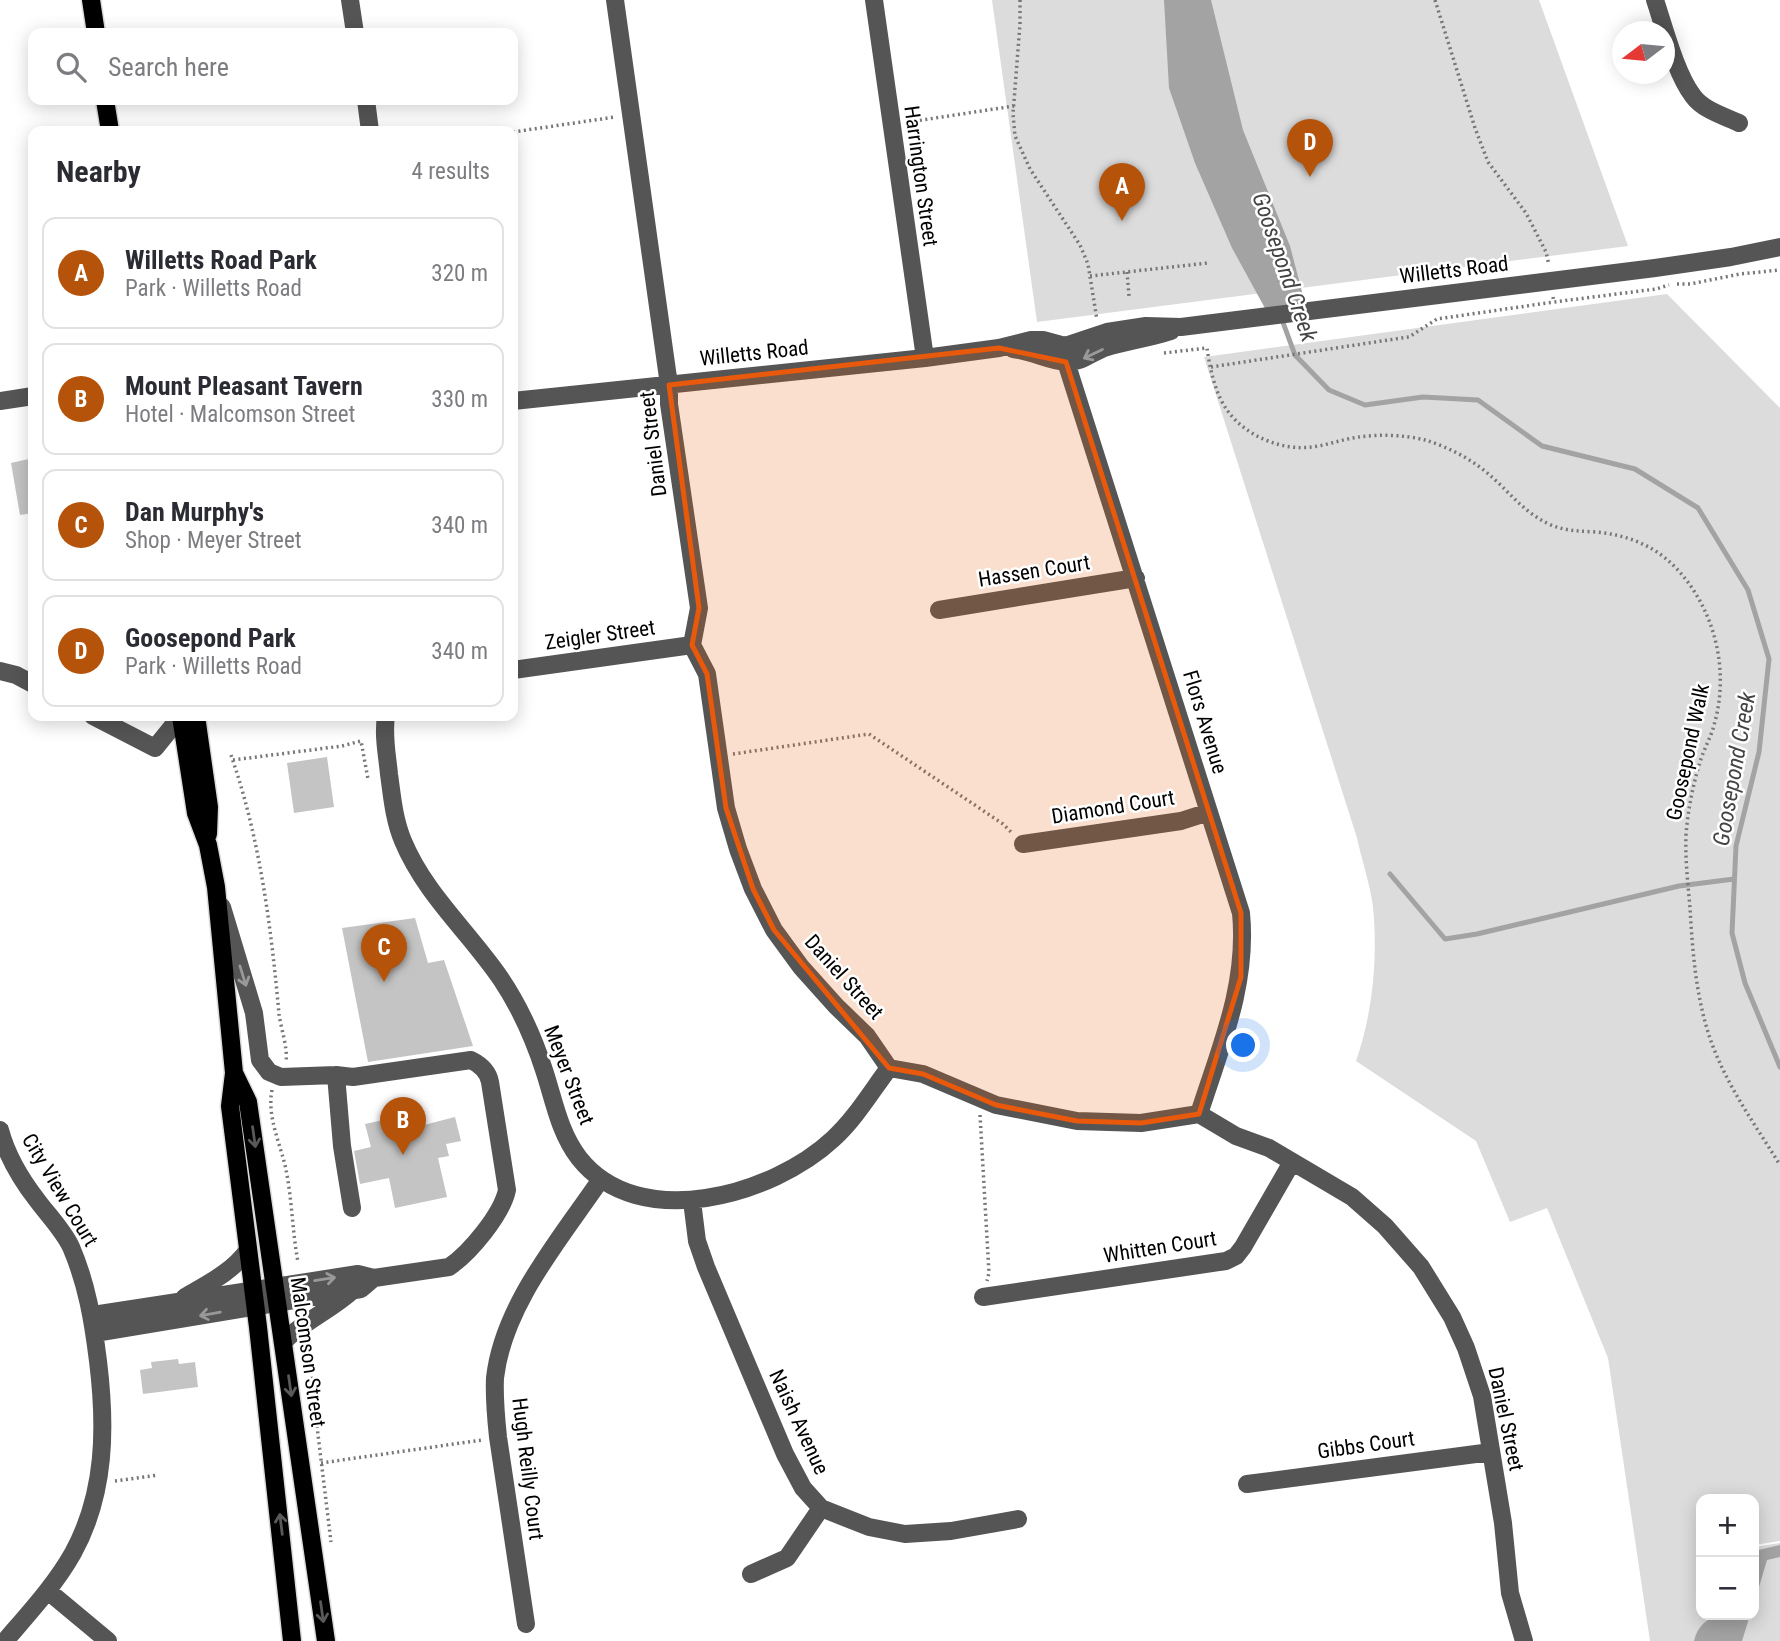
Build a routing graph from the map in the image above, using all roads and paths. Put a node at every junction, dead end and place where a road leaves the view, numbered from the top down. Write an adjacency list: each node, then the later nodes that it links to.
1 (91, 0): 8 (main road)
2 (350, 0): 9 (street)
3 (615, 0): 13 (street, Daniel Street)
4 (874, 0): 15 (street, Harrington Street)
5 (1020, 0): 12 (path)
6 (1435, 0): 23 (path)
7 (1655, 0): 14 (street)
8 (95, 28)
9 (354, 28)
10 (106, 105): 16 (main road)
11 (367, 105): 17 (street)
12 (1014, 106): 15 (path); 26 (path)
13 (631, 114): 18 (path); 35 (street, Daniel Street)
14 (1739, 123)
15 (891, 125): 33 (street, Harrington Street)
16 (109, 126)
17 (369, 126)
18 (518, 131)
19 (1780, 247): 21 (street, Willetts Road)
20 (1780, 256): 21 (street, Willetts Road)
21 (1731, 257): 32 (street, Willetts Road)
22 (1208, 263): 25 (path)
23 (1549, 267)
24 (1780, 270): 29 (path)
25 (1127, 272): 26 (path); 27 (path)
26 (1090, 276): 30 (path)
27 (1129, 296)
28 (1553, 296): 29 (path)
29 (1554, 302): 34 (path)
30 (1098, 324)
31 (1207, 348): 34 (path, Goosepond Walk)
32 (1065, 354): 33 (street, Willetts Road); 39 (street, Flors Avenue)
33 (925, 358): 35 (street, Willetts Road)
34 (1210, 367): 65 (path, Goosepond Walk)
35 (669, 385): 37 (street, Willetts Road); 41 (street, Daniel Street)
36 (28, 397): 38 (street)
37 (518, 400)
38 (0, 401)
39 (1136, 578): 40 (street, Hassen Court); 53 (street, Flors Avenue)
40 (939, 610)
41 (692, 645): 42 (street, Zeigler Street); 50 (street, Daniel Street)
42 (518, 669)
43 (0, 671): 44 (street)
44 (28, 681)
45 (103, 721): 46 (street)
46 (180, 721)
47 (186, 721): 55 (main road, Malcomson Street)
48 (386, 721): 66 (street, Meyer Street)
49 (232, 755): 51 (path)
50 (718, 756): 54 (path); 57 (street, Daniel Street)
51 (233, 760): 52 (path); 56 (path)
52 (368, 779)
53 (1209, 812): 54 (street, Diamond Court); 62 (street, Flors Avenue)
54 (1023, 844)
55 (216, 887): 58 (main road, Malcomson Street); 59 (street, one-way to 59)
56 (284, 1068)
57 (889, 1068): 61 (street); 67 (street, Meyer Street)
58 (234, 1073): 69 (main road, Malcomson Street); 73 (main road, Malcomson Street, one-way to 73)
59 (336, 1075): 68 (street); 71 (street)
60 (274, 1086): 70 (path)
61 (984, 1100): 62 (street); 74 (path)
62 (1199, 1114): 64 (street, Daniel Street)
63 (0, 1130): 77 (street, City View Court)
64 (1292, 1162): 74 (street, Whitten Court); 82 (street, Daniel Street)
65 (1780, 1165)
66 (601, 1179): 67 (street, Meyer Street); 81 (street, Hugh Reilly Court)
67 (692, 1200): 87 (street, Naish Avenue)
68 (352, 1208)
69 (248, 1250): 75 (main road, Malcomson Street); 76 (street)
70 (298, 1262)
71 (374, 1278): 72 (street); 73 (street, one-way to 71)
72 (353, 1290): 73 (street); 80 (street)
73 (276, 1294): 75 (street); 80 (main road, Malcomson Street)
74 (983, 1297)
75 (254, 1298): 76 (street); 78 (street, one-way to 78); 95 (main road, Malcomson Street, one-way to 75)
76 (176, 1302): 77 (street)
77 (93, 1315): 78 (street, City View Court)
78 (95, 1333): 85 (street, City View Court)
79 (311, 1336): 83 (path)
80 (284, 1342): 96 (main road, Malcomson Street, one-way to 96)
81 (498, 1437): 83 (path); 92 (street, Hugh Reilly Court)
82 (1490, 1452): 86 (street, Gibbs Court); 97 (street, Daniel Street)
83 (321, 1463): 89 (path)
84 (158, 1475): 85 (path)
85 (99, 1478): 91 (street, City View Court)
86 (1247, 1484)
87 (821, 1508): 88 (street, Naish Avenue); 90 (street)
88 (1018, 1519)
89 (331, 1545)
90 (751, 1574)
91 (48, 1591): 93 (street, City View Court); 94 (street)
92 (526, 1624)
93 (5, 1641)
94 (108, 1641)
95 (292, 1641)
96 (326, 1641)
97 (1524, 1641)

